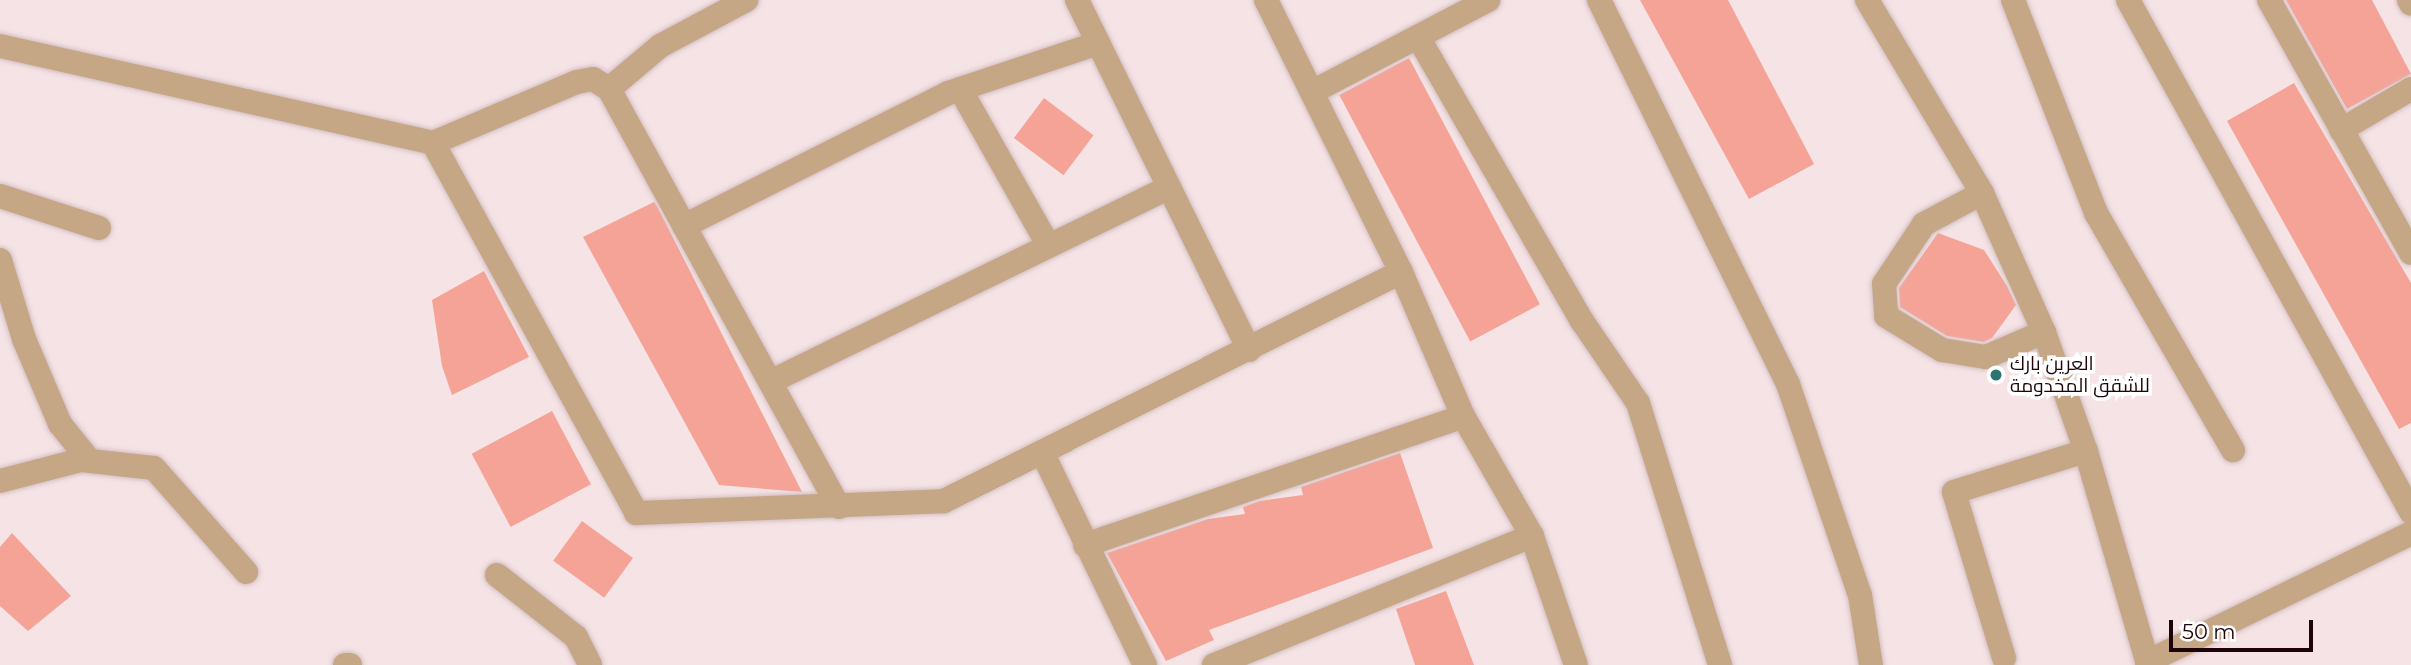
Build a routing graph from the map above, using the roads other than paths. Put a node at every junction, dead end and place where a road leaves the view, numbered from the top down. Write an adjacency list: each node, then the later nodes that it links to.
1 (1077, 0): 11 (street)
2 (1266, 0): 16 (street)
3 (1599, 0): 53 (street)
4 (1867, 0): 20 (street)
5 (2013, 0): 32 (street)
6 (2269, 0): 17 (street)
7 (743, 1): 13 (street)
8 (1479, 2): 10 (street)
9 (2137, 3): 38 (street)
10 (1418, 37): 16 (street); 52 (street)
11 (1098, 43): 14 (street); 19 (street)
12 (0, 46): 18 (street)
13 (609, 89): 18 (street); 22 (street)
14 (960, 89): 22 (street); 24 (street)
15 (2411, 89): 17 (street)
16 (1312, 92): 27 (street)
17 (2340, 130): 25 (street)
18 (433, 142): 37 (street)
19 (1169, 187): 24 (street); 29 (street)
20 (1982, 193): 28 (street); 28 (street)
21 (0, 196): 23 (street)
22 (684, 226): 30 (street)
23 (99, 228)
24 (1049, 246): 30 (street)
25 (2411, 253)
26 (0, 260): 35 (street)
27 (1401, 272): 29 (street); 31 (street)
28 (2044, 332): 33 (street)
29 (1248, 350): 34 (street)
30 (770, 382): 37 (street)
31 (1463, 416): 40 (street); 41 (street)
32 (2233, 450)
33 (2086, 451): 44 (street); 45 (street)
34 (1042, 452): 37 (street); 41 (street)
35 (89, 460): 36 (street); 42 (street)
36 (0, 481)
37 (839, 508)
38 (2411, 512)
39 (2411, 533): 45 (street)
40 (1532, 536): 50 (street); 51 (street)
41 (1085, 545): 49 (street)
42 (246, 572)
43 (498, 575): 48 (street)
44 (2004, 658)
45 (2148, 663)
46 (345, 665): 47 (street)
47 (350, 665)
48 (590, 665)
49 (1145, 665)
50 (1214, 665)
51 (1576, 665)
52 (1720, 665)
53 (1871, 665)

